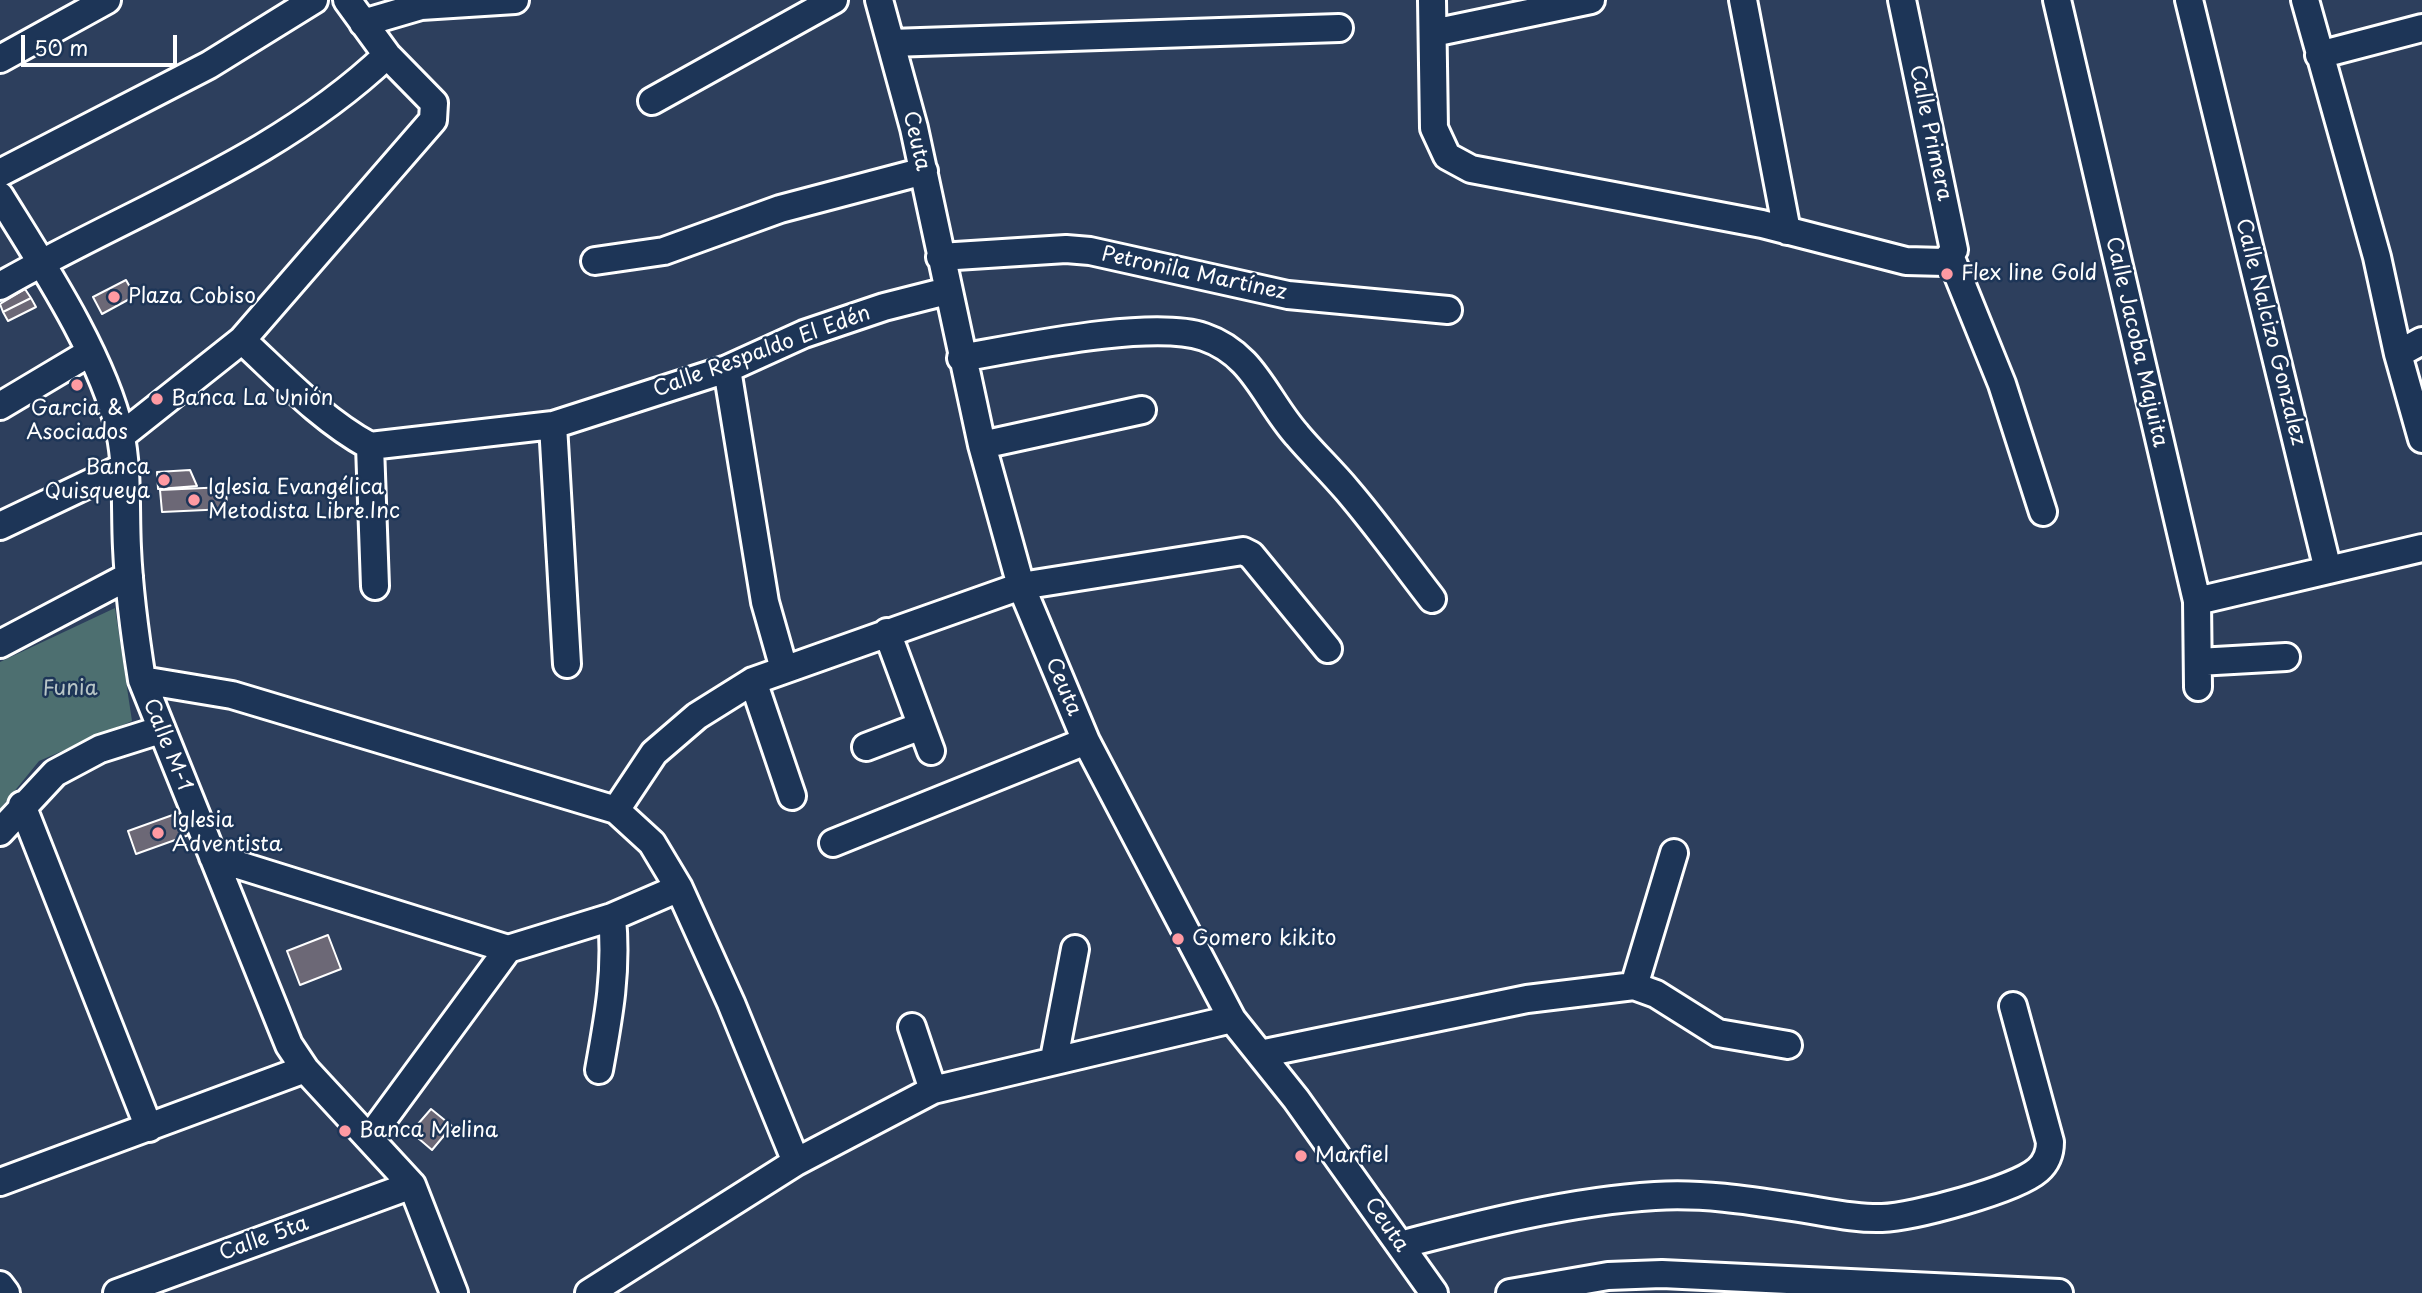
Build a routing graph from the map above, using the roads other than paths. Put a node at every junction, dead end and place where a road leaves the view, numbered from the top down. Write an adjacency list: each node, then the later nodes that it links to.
1 (107, 0): 21 (street)
2 (314, 0): 24 (street)
3 (347, 0): 14 (street)
4 (515, 0): 14 (street)
5 (834, 0): 22 (street)
6 (879, 0): 18 (street, Ceuta)
7 (1432, 0): 17 (street)
8 (1591, 0): 17 (street)
9 (1743, 0): 26 (street)
10 (1902, 0): 28 (street, Calle Primera)
11 (2057, 0): 56 (street, Calle Jacoba Majuita)
12 (2189, 0): 51 (street, Calle Nalcizo Gonzalez)
13 (2305, 0): 20 (street)
14 (363, 23): 19 (street)
15 (1339, 28): 18 (street)
16 (2422, 28): 20 (street)
17 (1433, 33): 26 (street)
18 (891, 43): 23 (street, Ceuta)
19 (387, 55): 30 (street); 34 (street)
20 (2319, 55): 37 (street)
21 (0, 60)
22 (652, 101)
23 (924, 172): 27 (street, Ceuta); 29 (street)
24 (0, 173)
25 (0, 196): 30 (street, Calle M-1)
26 (1787, 231): 28 (street)
27 (940, 257): 32 (street, Ceuta); 33 (street, Petronila Martínez)
28 (1948, 260): 48 (street, Calle Primera)
29 (595, 261)
30 (41, 263): 31 (street); 36 (street, Calle M-1)
31 (0, 286)
32 (947, 291): 38 (street, Ceuta); 39 (street, Calle Respaldo El Edén)
33 (1448, 310)
34 (242, 340): 43 (street); 46 (street)
35 (2422, 341): 37 (street)
36 (89, 353): 40 (street); 43 (street, Calle M-1)
37 (2398, 354): 44 (street)
38 (961, 358): 45 (street, Ceuta); 55 (street)
39 (727, 369): 42 (street, Calle Respaldo El Edén); 62 (street)
40 (0, 407)
41 (1142, 410): 45 (street)
42 (553, 425): 46 (street, Calle Respaldo El Edén); 61 (street)
43 (121, 436): 47 (street, Calle M-1)
44 (2422, 439)
45 (982, 445): 54 (street, Ceuta)
46 (370, 446): 53 (street)
47 (124, 467): 49 (street); 52 (street, Calle M-1)
48 (2043, 512)
49 (0, 526)
50 (2422, 548): 51 (street)
51 (2328, 570): 56 (street)
52 (128, 576): 58 (street); 63 (street, Calle M-1)
53 (375, 586)
54 (1021, 586): 57 (street); 59 (street); 67 (street, Ceuta)
55 (1432, 599)
56 (2197, 601): 60 (street, Calle Jacoba Majuita)
57 (887, 632): 62 (street); 65 (street)
58 (0, 644)
59 (1328, 649)
60 (2286, 657)
61 (567, 664)
62 (784, 669): 64 (street)
63 (142, 680): 66 (street, Calle M-1); 72 (street)
64 (753, 681): 70 (street); 72 (street)
65 (921, 726): 68 (street); 69 (street)
66 (160, 730): 71 (street); 76 (street, Calle M-1)
67 (1086, 741): 74 (street); 83 (street, Ceuta)
68 (866, 747)
69 (931, 751)
70 (792, 796)
71 (22, 806): 73 (street); 91 (street)
72 (616, 810): 77 (street)
73 (0, 832)
74 (833, 843)
75 (1674, 853): 81 (street)
76 (212, 857): 79 (street); 88 (street, Calle M-1)
77 (679, 888): 78 (street); 93 (street)
78 (612, 917): 79 (street); 89 (street)
79 (508, 949): 92 (street)
80 (1075, 949): 87 (street)
81 (1634, 986): 85 (street); 86 (street)
82 (2013, 1006): 96 (street)
83 (1232, 1019): 86 (street, Ceuta); 87 (street)
84 (912, 1027): 90 (street)
85 (1788, 1045)
86 (1260, 1054): 96 (street, Ceuta)
87 (1054, 1059): 90 (street)
88 (305, 1069): 91 (street); 92 (street, Calle M-1)
89 (599, 1070)
90 (933, 1090): 93 (street)
91 (149, 1128): 94 (street)
92 (370, 1136): 95 (street, Calle M-1)
93 (796, 1162): 101 (street)
94 (0, 1182)
95 (412, 1185): 99 (street, Calle 5ta); 100 (street, Calle M-1)
96 (1400, 1245): 102 (street, Ceuta)
97 (0, 1285): 98 (street)
98 (6, 1293)
99 (117, 1293)
100 (454, 1293)
101 (589, 1293)
102 (1434, 1293)
103 (1510, 1293): 104 (street)
104 (2059, 1293)

